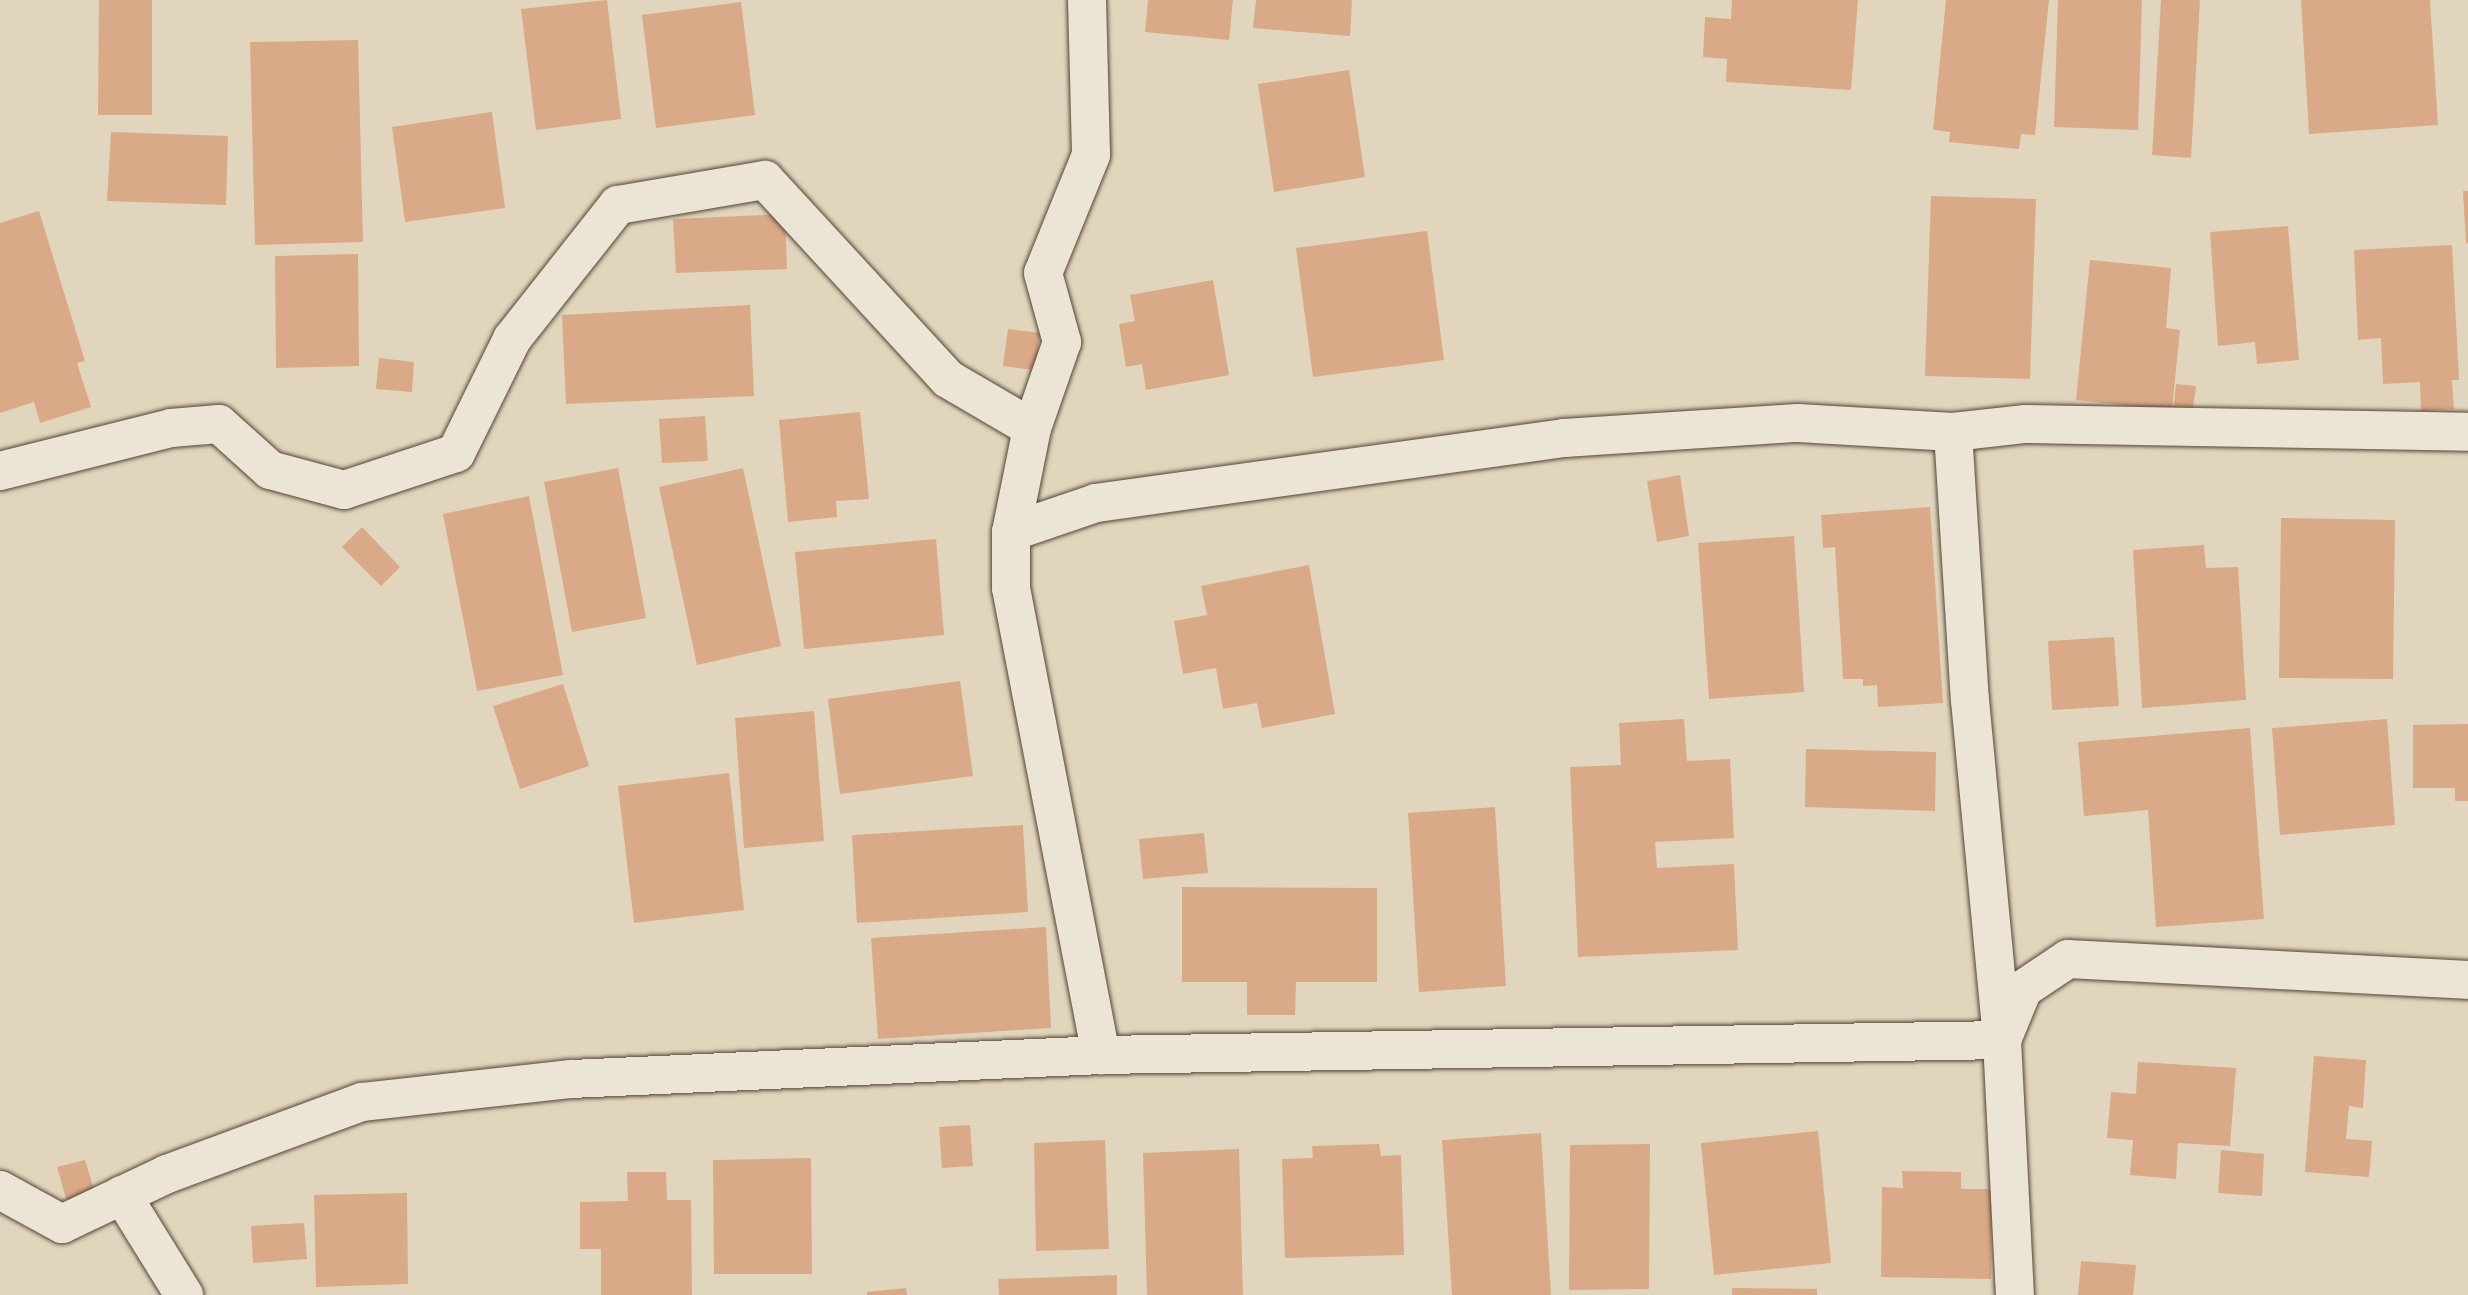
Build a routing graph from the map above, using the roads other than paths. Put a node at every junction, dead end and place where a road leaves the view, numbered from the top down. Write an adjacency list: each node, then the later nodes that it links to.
1 (1087, 0): 2 (street)
2 (1032, 428): 5 (street); 6 (street)
3 (1953, 432): 4 (street); 6 (street); 8 (street)
4 (2468, 432)
5 (0, 471)
6 (1011, 532): 9 (street)
7 (2468, 980): 8 (street)
8 (2002, 1040): 9 (street); 13 (street)
9 (1101, 1055): 11 (street)
10 (0, 1190): 11 (street)
11 (122, 1195): 12 (street)
12 (184, 1295)
13 (2015, 1295)

